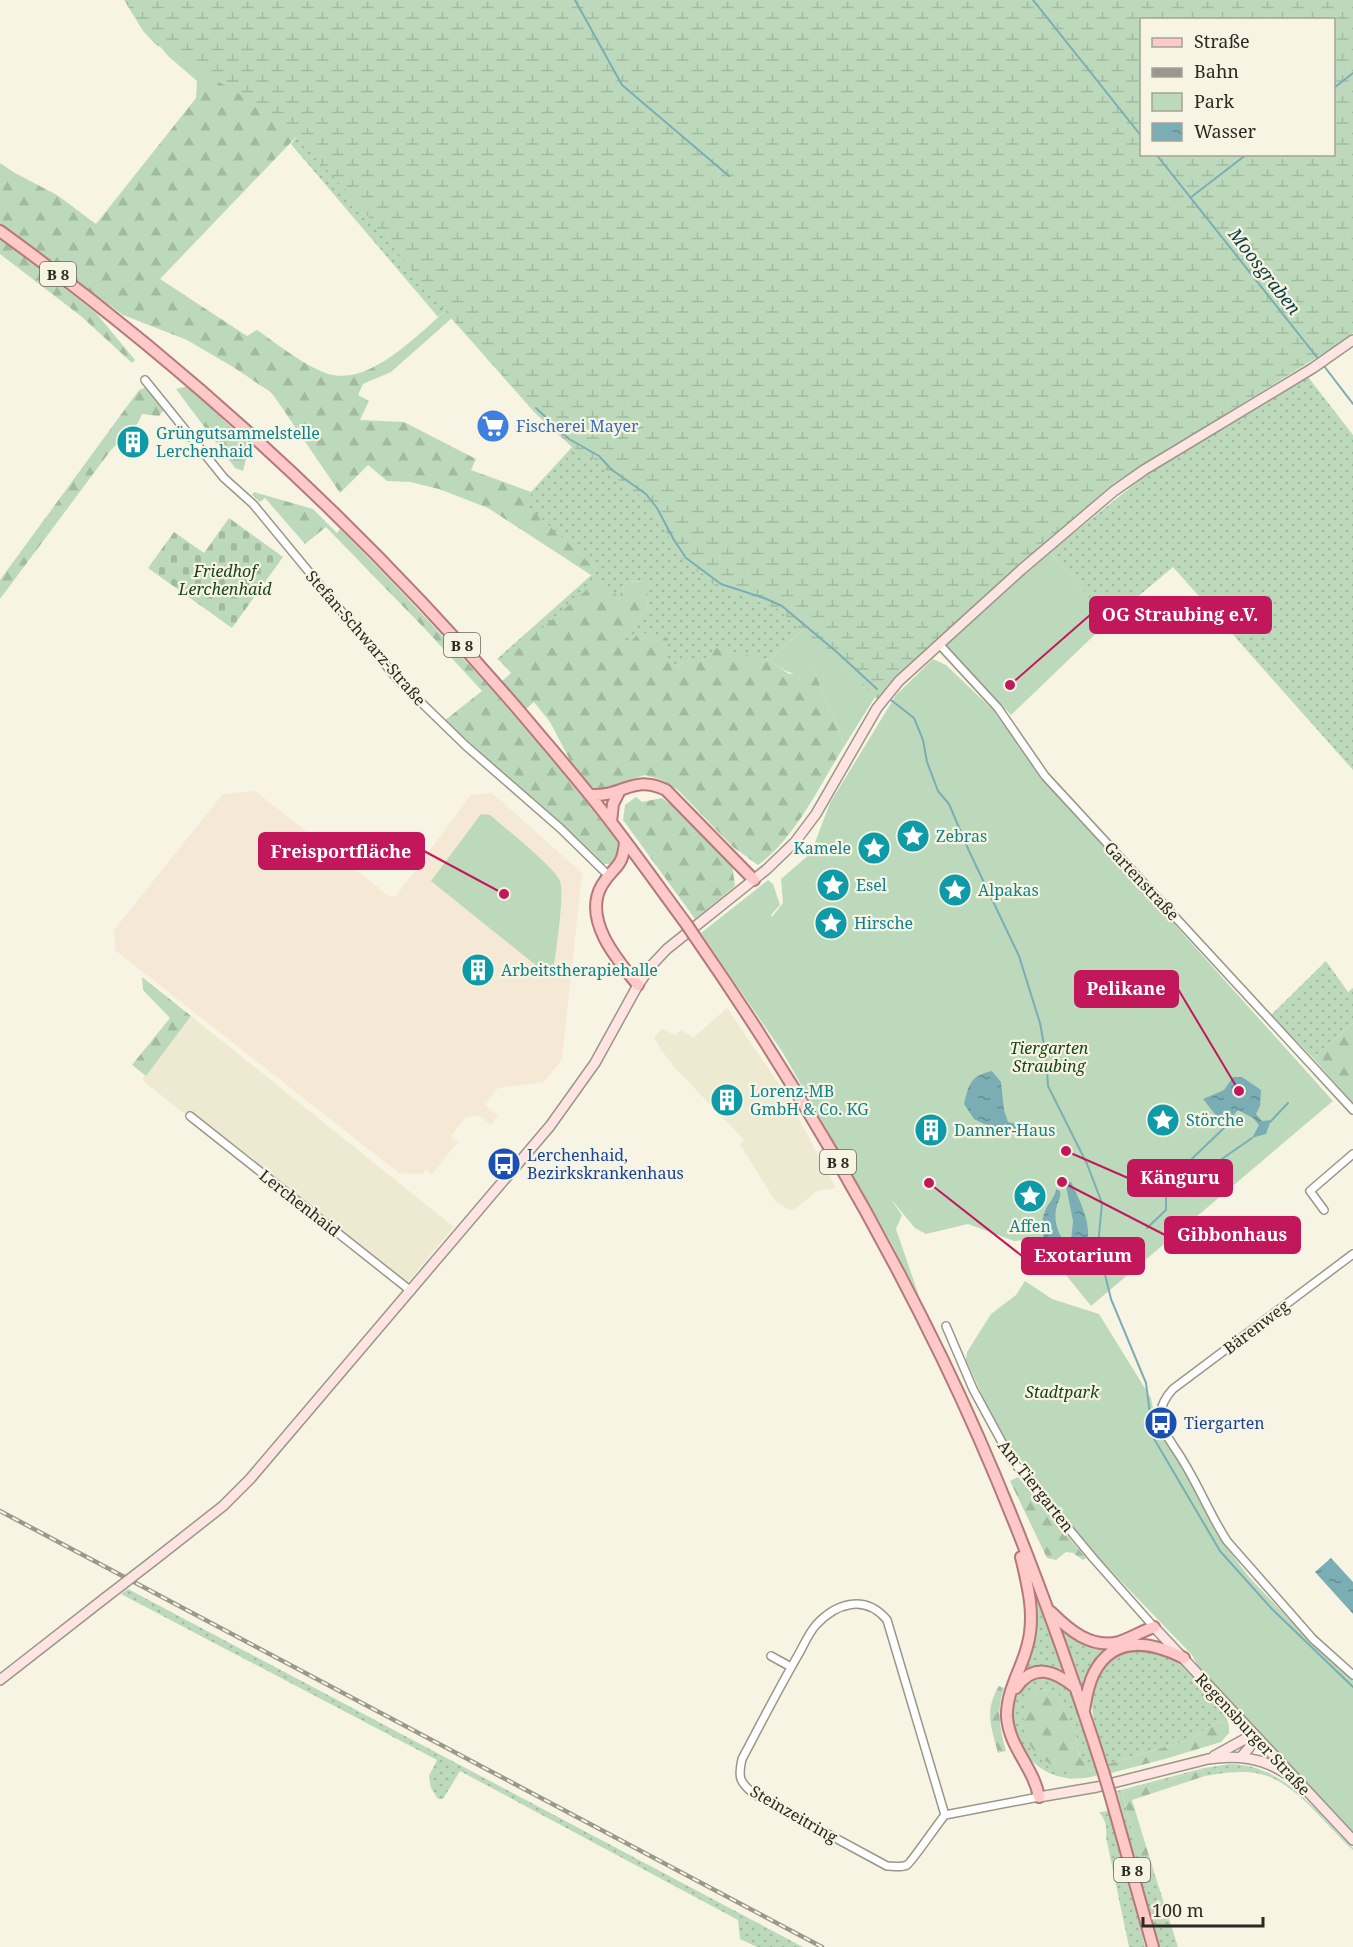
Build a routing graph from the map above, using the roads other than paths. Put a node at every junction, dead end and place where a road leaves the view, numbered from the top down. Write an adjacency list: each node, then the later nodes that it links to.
1 (0, 231): 6 (main road, B 8)
2 (1353, 340): 4 (street)
3 (145, 380): 11 (street, Stefan-Schwarz-Straße)
4 (939, 644): 12 (street); 14 (street, Gartenstraße)
5 (619, 792): 6 (main road); 7 (main road); 12 (main road)
6 (590, 795): 7 (main road, B 8)
7 (611, 822): 8 (main road, B 8)
8 (625, 841): 9 (main road, B 8); 10 (main road)
9 (642, 865): 10 (main road); 21 (main road, B 8, bridge)
10 (620, 866): 11 (main road)
11 (609, 876): 13 (main road)
12 (754, 880): 13 (street)
13 (638, 985): 19 (street)
14 (1353, 1110)
15 (190, 1116): 19 (street, Lerchenhaid)
16 (1353, 1154): 17 (street)
17 (1324, 1210)
18 (1353, 1254): 28 (street, Bärenweg)
19 (411, 1291): 29 (street, bridge)
20 (946, 1326): 23 (street, Am Tiergarten)
21 (1014, 1524): 22 (main road, B 8); 31 (main road)
22 (1048, 1608): 23 (main road); 30 (main road, B 8)
23 (1154, 1627): 24 (main road); 26 (street, Regensburger Straße)
24 (1146, 1644): 26 (main road); 32 (main road)
25 (771, 1656): 27 (street)
26 (1184, 1658): 33 (street, Regensburger Straße)
27 (791, 1667): 38 (street, Steinzeitring); 38 (street, Steinzeitring)
28 (1353, 1675)
29 (0, 1680)
30 (1076, 1688): 31 (main road); 32 (main road, B 8)
31 (1010, 1695): 37 (main road)
32 (1084, 1710): 40 (main road, B 8, bridge)
33 (1254, 1734): 34 (street); 35 (street); 36 (street, Regensburger Straße)
34 (1241, 1757): 35 (street); 36 (street)
35 (1208, 1759): 37 (street)
36 (1295, 1779): 39 (street, Regensburger Straße)
37 (1039, 1797): 38 (street)
38 (945, 1815)
39 (1353, 1840)
40 (1153, 1947)

